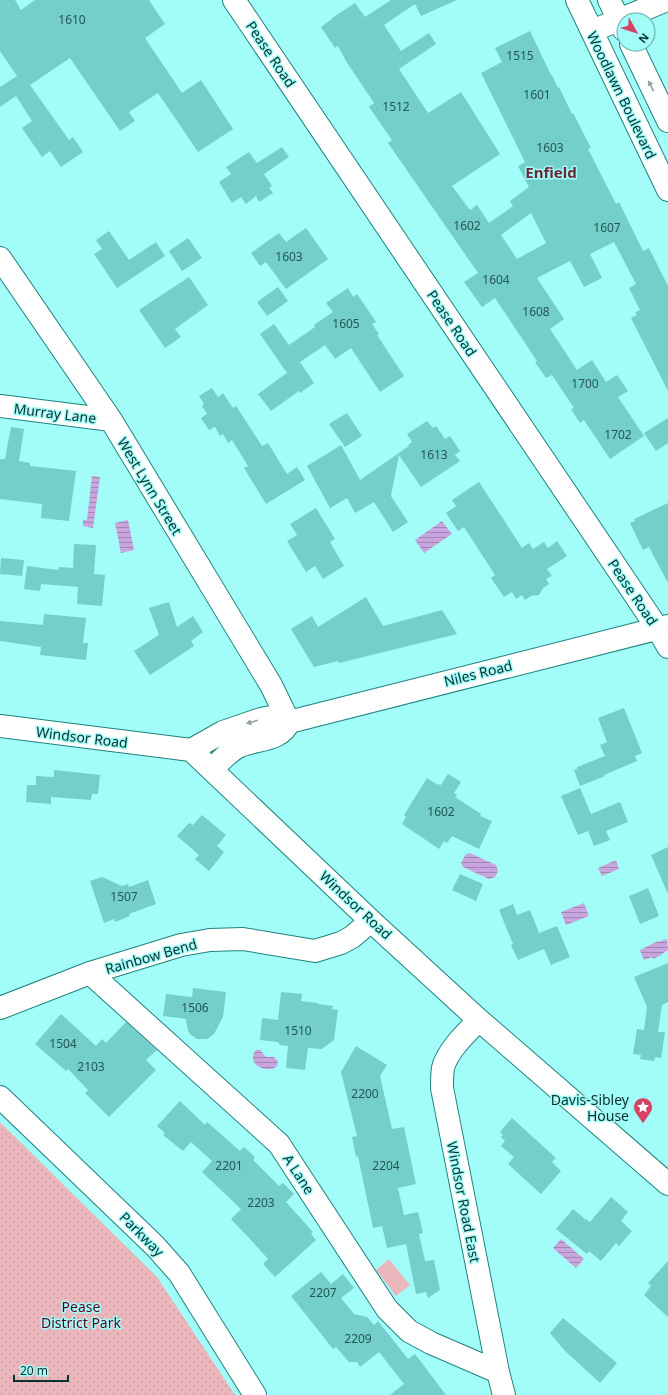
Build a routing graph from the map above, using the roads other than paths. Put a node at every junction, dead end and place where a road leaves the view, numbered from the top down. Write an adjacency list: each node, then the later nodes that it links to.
1 (234, 0): 15 (street, Pease Road)
2 (577, 0): 8 (street, Woodlawn Boulevard)
3 (609, 0): 6 (street)
4 (666, 0): 5 (street)
5 (644, 12)
6 (616, 15)
7 (616, 26): 8 (street)
8 (592, 31): 11 (street, Woodlawn Boulevard)
9 (635, 52): 10 (street, one-way to 9)
10 (668, 122)
11 (668, 190)
12 (0, 258): 14 (street, West Lynn Street)
13 (0, 406): 14 (street, Murray Lane)
14 (110, 420): 16 (street, West Lynn Street)
15 (665, 634): 16 (street, Niles Road)
16 (288, 722): 18 (street, Niles Road, one-way to 18); 19 (street)
17 (0, 726): 18 (street, Windsor Road)
18 (190, 750): 19 (street, Windsor Road)
19 (212, 770): 20 (street, Windsor Road)
20 (371, 921): 21 (street, Rainbow Bend); 23 (street, Windsor Road)
21 (90, 973): 22 (street, Rainbow Bend); 26 (street, A Lane)
22 (0, 1008)
23 (479, 1020): 25 (street, Windsor Road); 26 (street, Windsor Road East)
24 (0, 1097): 27 (street, Parkway)
25 (668, 1184)
26 (498, 1372): 28 (street, Windsor Road East)
27 (255, 1395)
28 (504, 1395)

